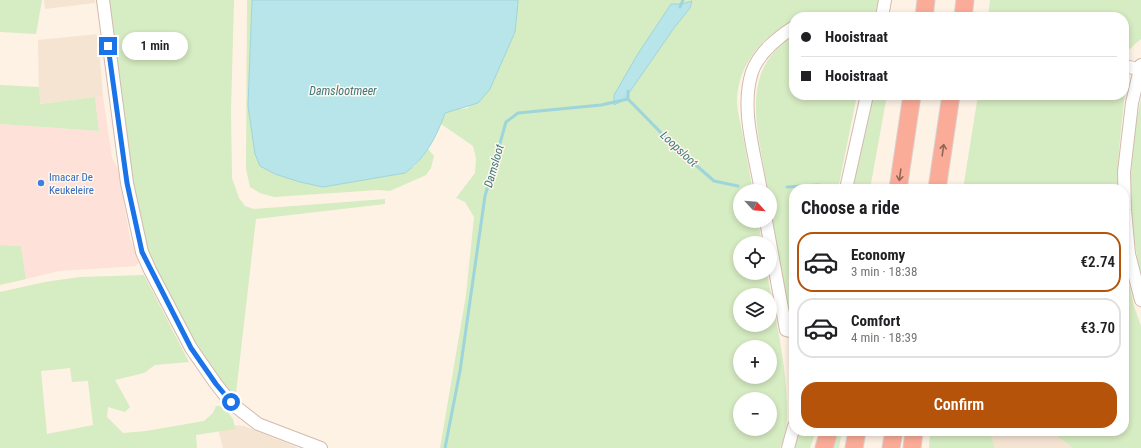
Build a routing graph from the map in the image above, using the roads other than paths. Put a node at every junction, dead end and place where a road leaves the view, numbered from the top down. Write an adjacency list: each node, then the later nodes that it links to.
1 (102, 0): 29 (street)
2 (885, 0): 5 (street)
3 (926, 0): 6 (highway)
4 (965, 0): 7 (highway)
5 (883, 12)
6 (925, 12)
7 (964, 12)
8 (789, 30): 14 (street)
9 (1129, 66): 10 (street)
10 (1140, 67): 18 (street)
11 (866, 100): 15 (street)
12 (911, 100): 16 (highway, one-way to 16)
13 (950, 100): 17 (highway, one-way to 13)
14 (760, 184)
15 (847, 184)
16 (899, 184)
17 (938, 184)
18 (1124, 184)
19 (767, 228): 22 (street)
20 (1129, 244): 21 (street)
21 (1141, 300)
22 (789, 331)
23 (791, 436): 30 (street)
24 (828, 436): 31 (highway)
25 (856, 436): 32 (highway)
26 (893, 436): 33 (highway)
27 (913, 436): 34 (highway)
28 (922, 436): 35 (highway)
29 (321, 448)
30 (788, 448)
31 (824, 448)
32 (854, 448)
33 (891, 448)
34 (912, 448)
35 (921, 448)

